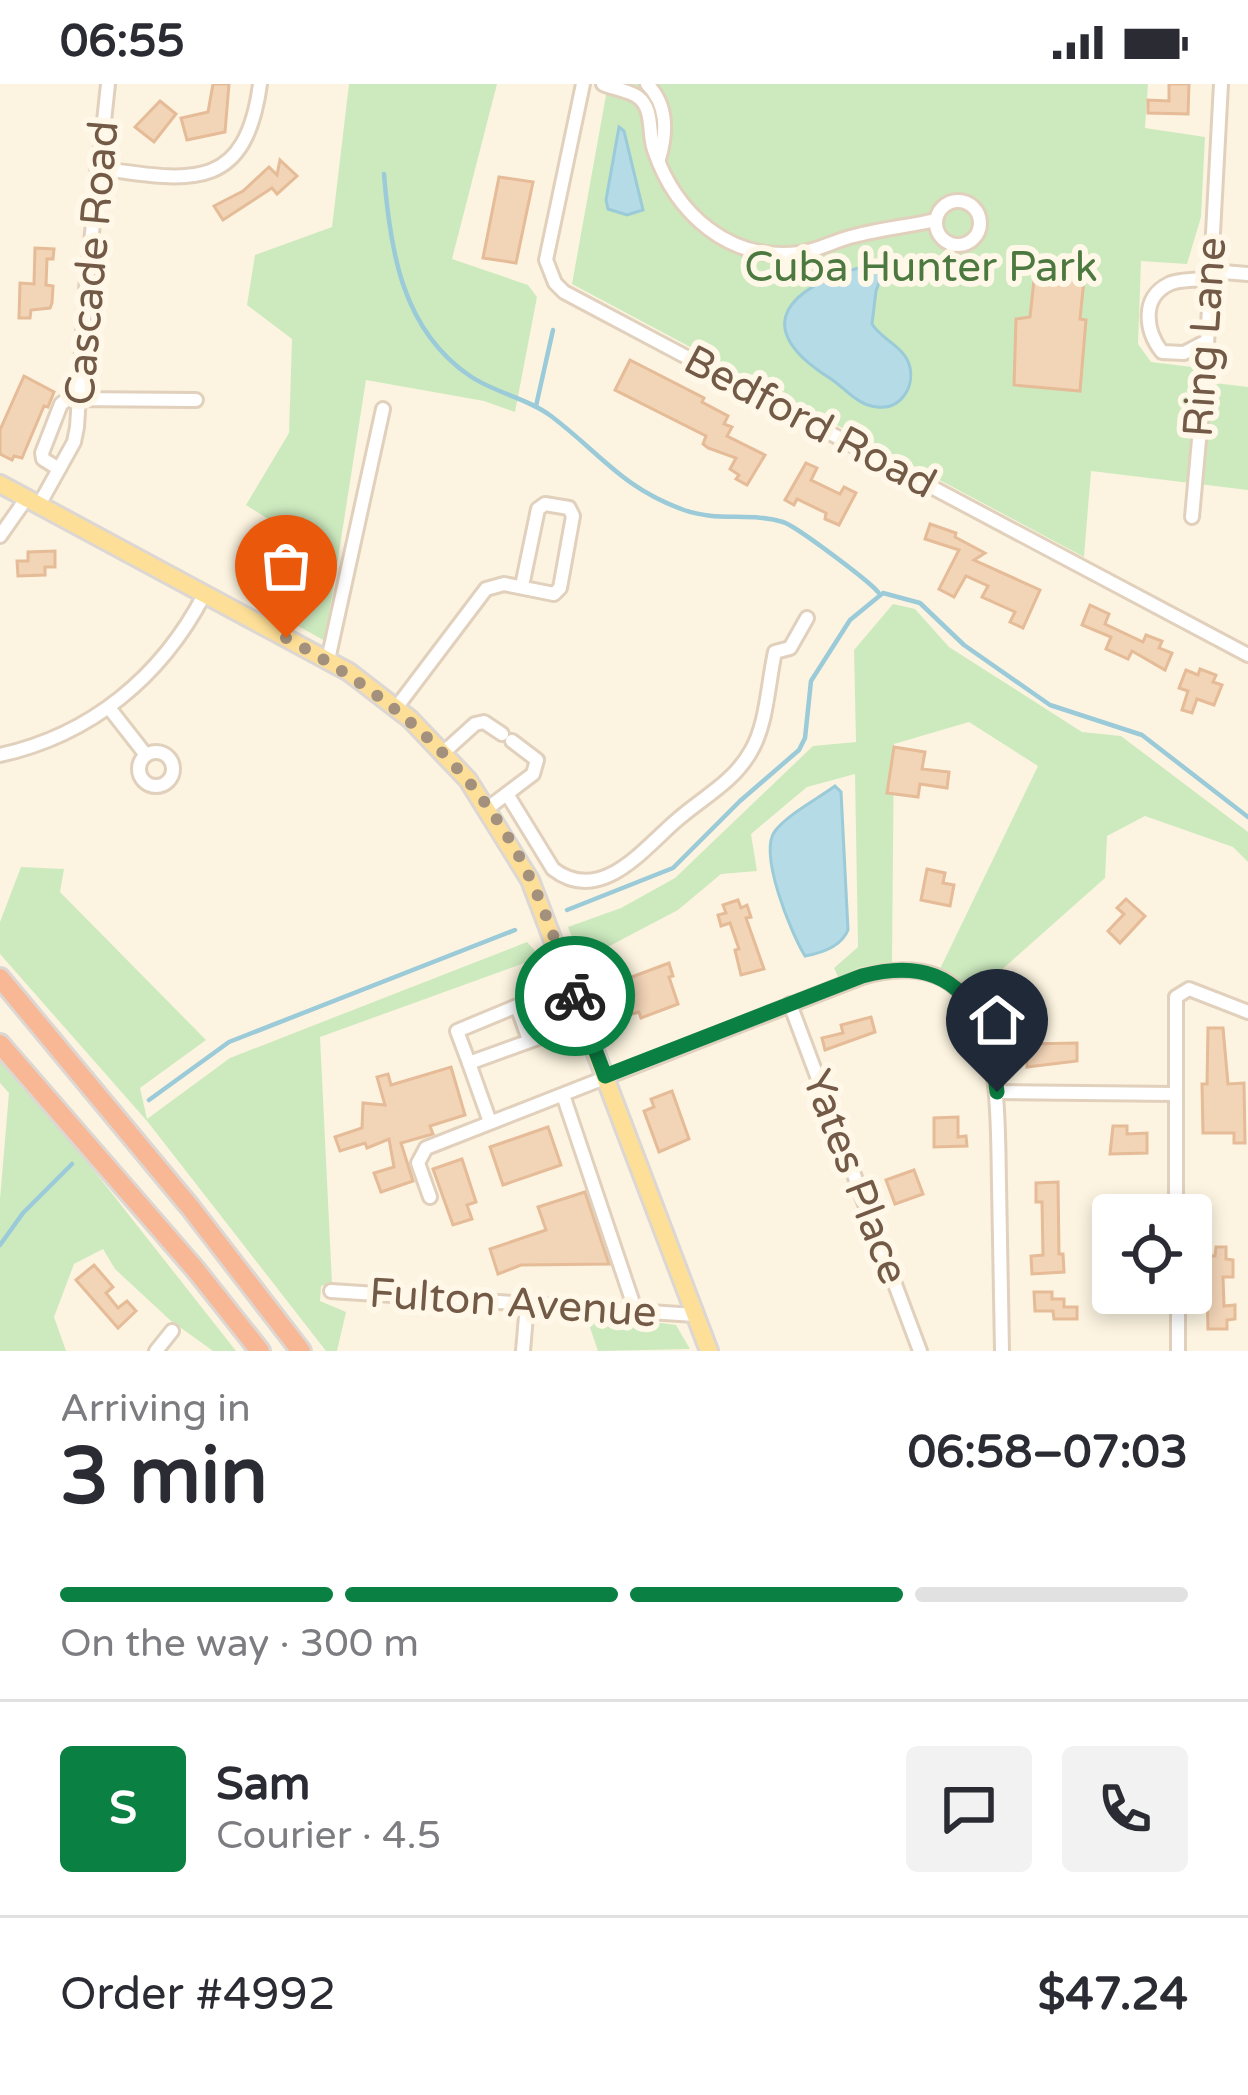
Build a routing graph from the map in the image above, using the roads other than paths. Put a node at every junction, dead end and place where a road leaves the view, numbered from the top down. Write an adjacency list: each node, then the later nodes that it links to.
1 (108, 84): 8 (street, Cascade Road)
2 (260, 84): 8 (street)
3 (583, 84): 24 (street, Bedford Road)
4 (603, 84): 7 (street)
5 (647, 84): 7 (street)
6 (1221, 84): 11 (street, Ring Lane)
7 (659, 160): 9 (street)
8 (97, 168): 14 (street, Cascade Road)
9 (936, 220)
10 (1248, 274): 11 (street)
11 (1209, 275): 12 (street, Ring Lane); 12 (street)
12 (1207, 341): 19 (street, Ring Lane)
13 (196, 400): 14 (street)
14 (81, 401): 16 (street, Cascade Road); 16 (street)
15 (383, 409): 25 (street)
16 (59, 469): 18 (street, Cascade Road)
17 (0, 484): 18 (main road)
18 (33, 502): 20 (street, Cascade Road); 22 (main road)
19 (1192, 517)
20 (0, 536)
21 (522, 586): 21 (street); 26 (street)
22 (204, 595): 25 (main road); 27 (street)
23 (807, 618): 31 (street)
24 (1248, 655)
25 (328, 660): 26 (main road)
26 (396, 708): 28 (main road)
27 (110, 709): 29 (street); 30 (street)
28 (444, 752): 31 (street); 32 (main road)
29 (0, 755)
30 (146, 755)
31 (507, 794): 32 (street)
32 (488, 808): 36 (main road)
33 (0, 978): 55 (highway)
34 (790, 1004): 40 (street); 41 (street); 58 (street, Yates Place)
35 (1248, 1012): 42 (street)
36 (585, 1022): 37 (street); 40 (main road)
37 (534, 1038): 39 (street); 39 (street)
38 (0, 1043): 54 (highway)
39 (469, 1063): 44 (street)
40 (605, 1076): 43 (street); 51 (main road)
41 (997, 1092): 42 (street); 59 (street)
42 (1174, 1094): 45 (street)
43 (563, 1095): 44 (street); 49 (street)
44 (490, 1122): 46 (street)
45 (1176, 1194)
46 (430, 1197)
47 (331, 1291): 48 (street, Fulton Avenue)
48 (527, 1304): 49 (street, Fulton Avenue); 56 (street)
49 (636, 1312): 51 (street, Fulton Avenue)
50 (1178, 1314): 60 (street)
51 (695, 1316): 57 (main road)
52 (172, 1331): 53 (street)
53 (156, 1351)
54 (260, 1351)
55 (301, 1351)
56 (524, 1351)
57 (709, 1351)
58 (920, 1351)
59 (1002, 1351)
60 (1178, 1351)

